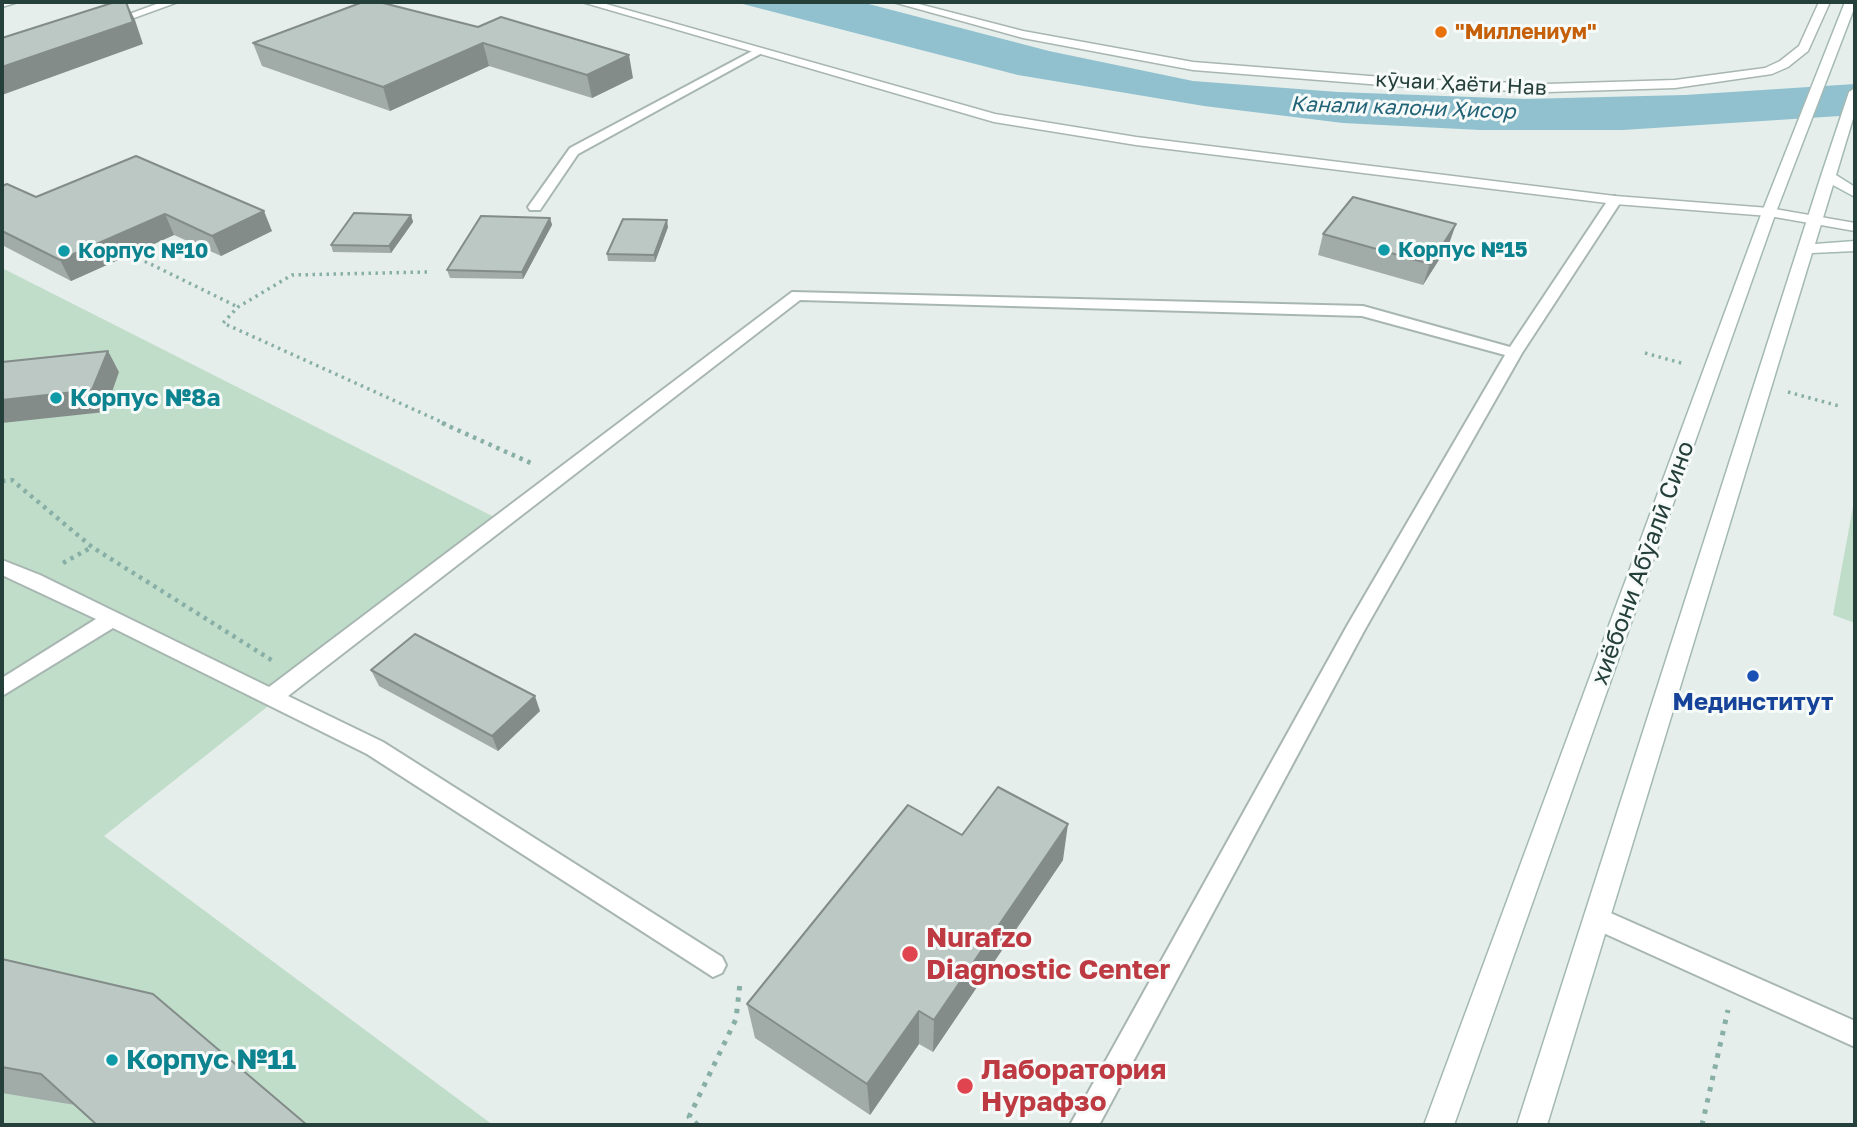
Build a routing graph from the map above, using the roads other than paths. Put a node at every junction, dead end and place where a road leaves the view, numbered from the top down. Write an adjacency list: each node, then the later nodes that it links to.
1 (12, 2): 7 (main road)
2 (172, 2): 8 (main road)
3 (588, 2): 9 (main road)
4 (899, 2): 5 (main road, кӯчаи Ҳаёти Нав)
5 (1824, 2)
6 (1852, 2): 15 (main road, хиёбони Абӯалӣ Сино)
7 (2, 4)
8 (93, 29)
9 (758, 51): 13 (main road); 14 (lane)
10 (1855, 92): 11 (main road)
11 (1830, 170): 12 (main road); 16 (main road)
12 (1855, 193)
13 (1615, 200): 15 (main road); 20 (lane)
14 (535, 207)
15 (1769, 212): 16 (main road); 30 (main road, хиёбони Абӯалӣ Сино)
16 (1814, 219): 17 (main road); 19 (main road)
17 (1855, 227)
18 (1855, 246): 19 (main road)
19 (1805, 249): 26 (main road)
20 (1514, 353): 23 (lane); 29 (lane)
21 (2, 567): 22 (lane)
22 (112, 619): 24 (lane); 25 (lane)
23 (298, 677): 25 (lane)
24 (2, 688)
25 (271, 697): 27 (lane)
26 (1597, 918): 28 (lane); 31 (main road)
27 (713, 965)
28 (1855, 1034)
29 (1084, 1125)
30 (1439, 1125)
31 (1532, 1125)

